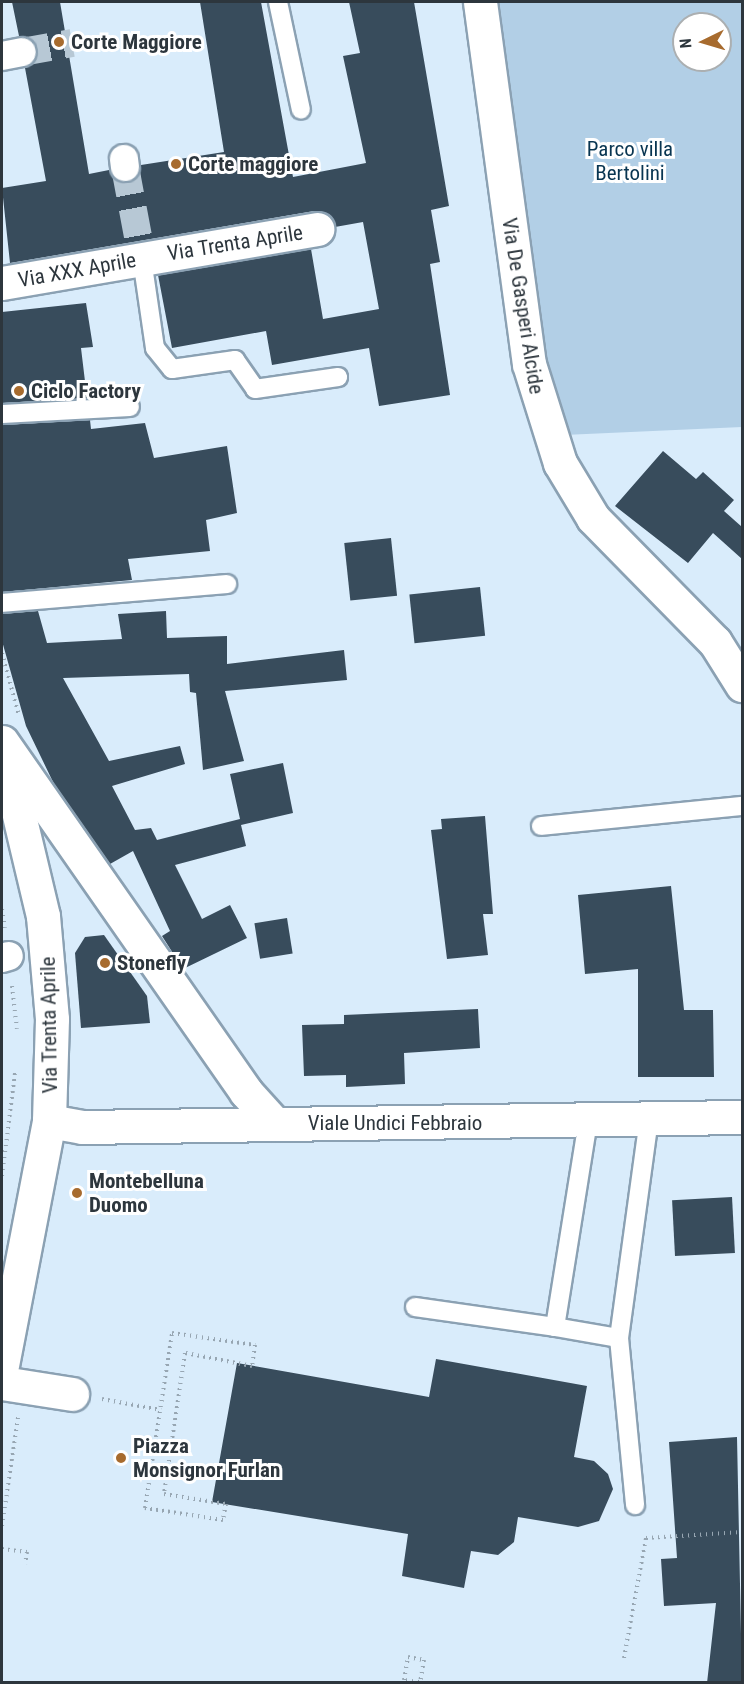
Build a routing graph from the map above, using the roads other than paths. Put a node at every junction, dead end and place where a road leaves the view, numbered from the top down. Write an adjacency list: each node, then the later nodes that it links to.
1 (278, 2): 3 (lane)
2 (480, 2): 12 (street, Via De Gasperi Alcide)
3 (301, 110)
4 (317, 230): 5 (street, Via Trenta Aprile)
5 (145, 253): 6 (street, Via XXX Aprile); 7 (lane, Via Trenta Aprile)
6 (2, 282)
7 (338, 377)
8 (130, 407): 9 (lane)
9 (2, 414)
10 (227, 584): 11 (lane)
11 (2, 603)
12 (742, 685)
13 (2, 743): 19 (street, Via Trenta Aprile); 20 (street, Via Trenta Aprile)
14 (742, 806): 15 (lane)
15 (542, 826)
16 (742, 1117): 17 (street, Viale Undici Febbraio)
17 (649, 1119): 18 (street, Viale Undici Febbraio); 24 (lane)
18 (588, 1120): 20 (street, Viale Undici Febbraio); 23 (lane)
19 (49, 1121): 20 (street, Viale Undici Febbraio); 22 (street, Via Trenta Aprile)
20 (274, 1123)
21 (415, 1307): 23 (lane)
22 (6, 1308): 25 (street, Via Trenta Aprile)
23 (555, 1327): 24 (lane)
24 (619, 1338): 28 (lane)
25 (2, 1364)
26 (2, 1383): 27 (street)
27 (72, 1394)
28 (635, 1505)

